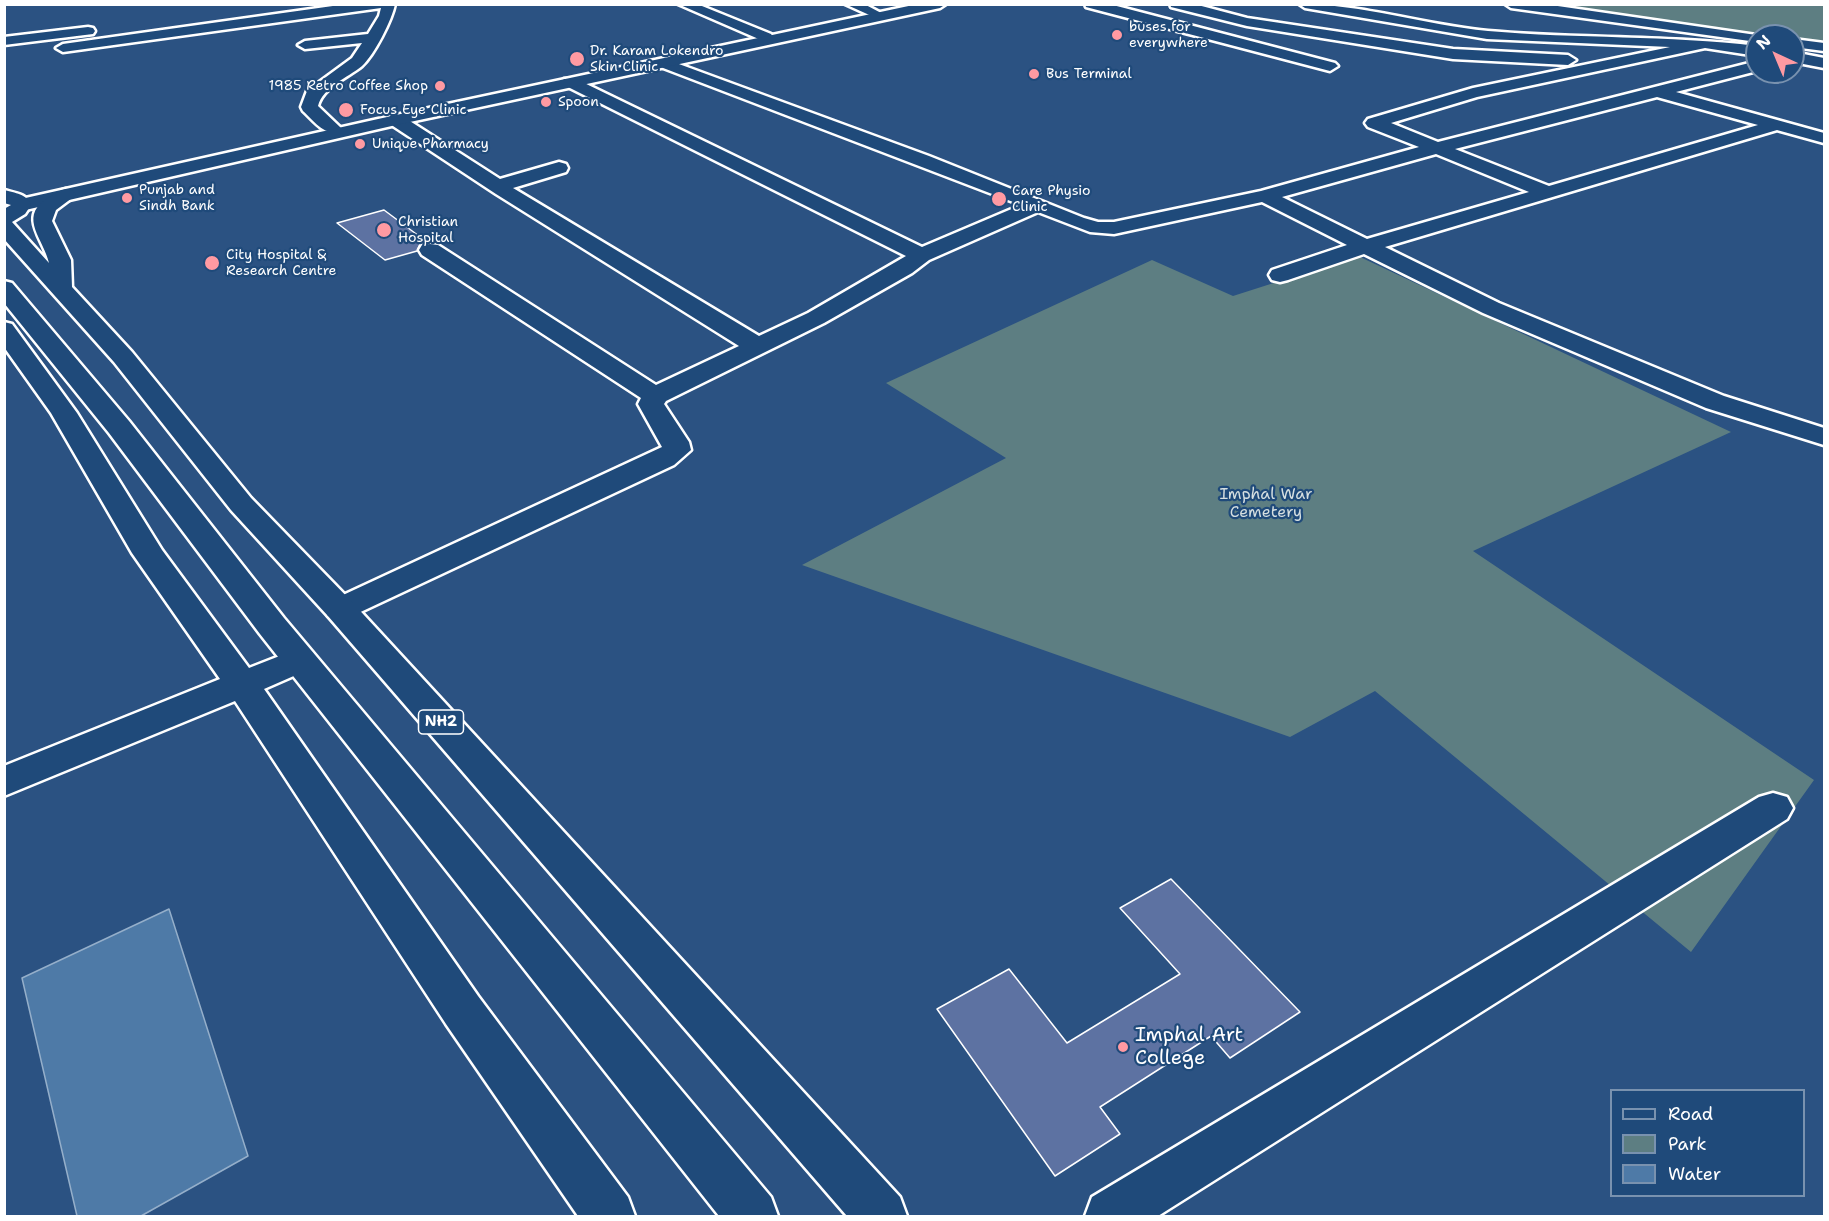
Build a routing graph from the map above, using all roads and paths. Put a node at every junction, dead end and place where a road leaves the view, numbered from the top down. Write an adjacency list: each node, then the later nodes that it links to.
1 (380, 4): 15 (main road)
2 (388, 4): 19 (main road)
3 (684, 4): 13 (main road)
4 (851, 4): 14 (main road)
5 (918, 4): 14 (main road)
6 (940, 4): 23 (main road)
7 (1091, 4): 30 (main road)
8 (1176, 4): 16 (main road)
9 (1305, 4): 21 (main road)
10 (1511, 4): 17 (main road)
11 (1256, 8): 16 (main road)
12 (727, 9): 13 (main road)
13 (705, 13): 18 (main road)
14 (876, 14): 18 (main road)
15 (288, 17): 20 (main road); 24 (main road)
16 (1224, 17): 26 (main road)
17 (1745, 36)
18 (766, 37): 23 (main road)
19 (371, 38): 22 (main road); 38 (main road)
20 (4, 41)
21 (1705, 44): 25 (main road); 26 (main road)
22 (305, 45)
23 (729, 47): 28 (main road); 38 (main road)
24 (63, 48)
25 (1745, 49)
26 (1658, 54): 32 (main road)
27 (1805, 59): 29 (main road)
28 (663, 63): 33 (main road); 46 (main road)
29 (1824, 63)
30 (1330, 66)
31 (1745, 69): 34 (main road)
32 (1559, 75): 35 (main road); 40 (main road)
33 (570, 82): 36 (main road); 51 (main road)
34 (1654, 91): 35 (main road); 37 (main road)
35 (1628, 98): 40 (main road)
36 (396, 120): 42 (main road); 44 (main road)
37 (1776, 125): 39 (main road); 43 (main road)
38 (332, 128): 47 (main road)
39 (1824, 138)
40 (1437, 148): 43 (main road); 45 (main road)
41 (559, 168): 42 (main road)
42 (496, 186): 55 (main road)
43 (1550, 193): 49 (main road)
44 (66, 195): 47 (main road); 53 (main road)
45 (1264, 196): 46 (main road); 49 (main road)
46 (1038, 205): 51 (main road)
47 (11, 206): 48 (main road); 53 (main road, NH2)
48 (4, 218)
49 (1366, 246): 52 (main road); 57 (main road)
50 (430, 250): 56 (main road)
51 (921, 255): 55 (main road)
52 (1280, 275)
53 (61, 287): 58 (main road, NH2)
54 (7, 305): 59 (main road); 60 (main road)
55 (758, 346): 56 (main road)
56 (655, 396): 58 (main road)
57 (1824, 437)
58 (340, 609): 65 (main road, NH2)
59 (300, 660): 60 (main road); 64 (main road)
60 (242, 684): 61 (main road); 63 (main road)
61 (4, 782)
62 (1773, 808): 66 (main road)
63 (609, 1216)
64 (752, 1216)
65 (880, 1216)
66 (1111, 1216)

